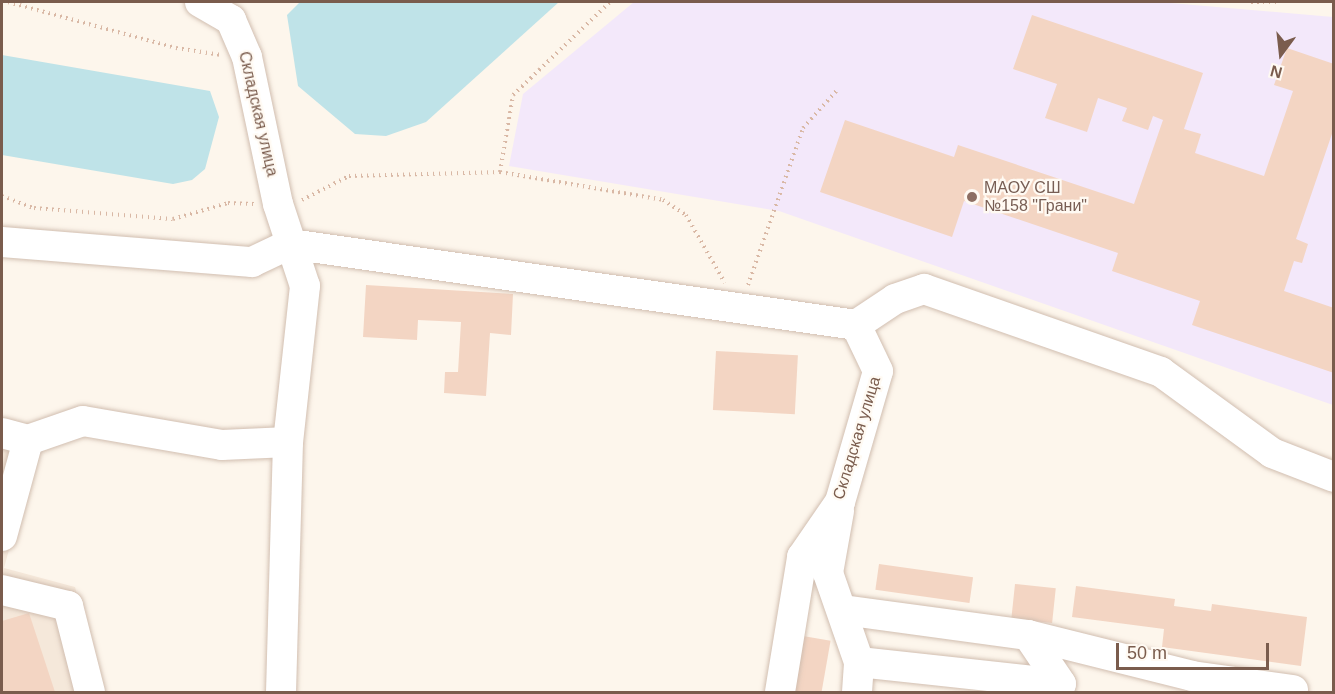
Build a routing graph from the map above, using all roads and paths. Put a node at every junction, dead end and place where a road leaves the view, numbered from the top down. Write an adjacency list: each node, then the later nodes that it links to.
1 (8, 2): 6 (path)
2 (200, 2): 10 (lane, Складская улица)
3 (610, 2): 8 (path)
4 (1251, 2): 5 (path)
5 (1279, 2)
6 (227, 56)
7 (838, 89): 14 (path)
8 (500, 172): 10 (path); 13 (path)
9 (2, 196): 10 (path)
10 (268, 199): 12 (lane, Складская улица)
11 (2, 242): 12 (lane)
12 (290, 244): 15 (lane); 17 (lane, Складская улица)
13 (736, 289)
14 (745, 292)
15 (856, 325): 18 (lane); 19 (lane, Складская улица)
16 (15, 436): 17 (lane); 20 (lane)
17 (288, 442): 28 (lane, Складская улица)
18 (1334, 477)
19 (840, 502): 22 (lane); 29 (lane, Складская улица)
20 (2, 536)
21 (2, 590): 27 (lane)
22 (843, 610): 23 (lane); 24 (lane)
23 (1028, 636): 25 (lane); 26 (lane)
24 (859, 662): 25 (lane); 30 (lane)
25 (1060, 688)
26 (1293, 690)
27 (90, 693)
28 (281, 693)
29 (780, 693)
30 (857, 693)

